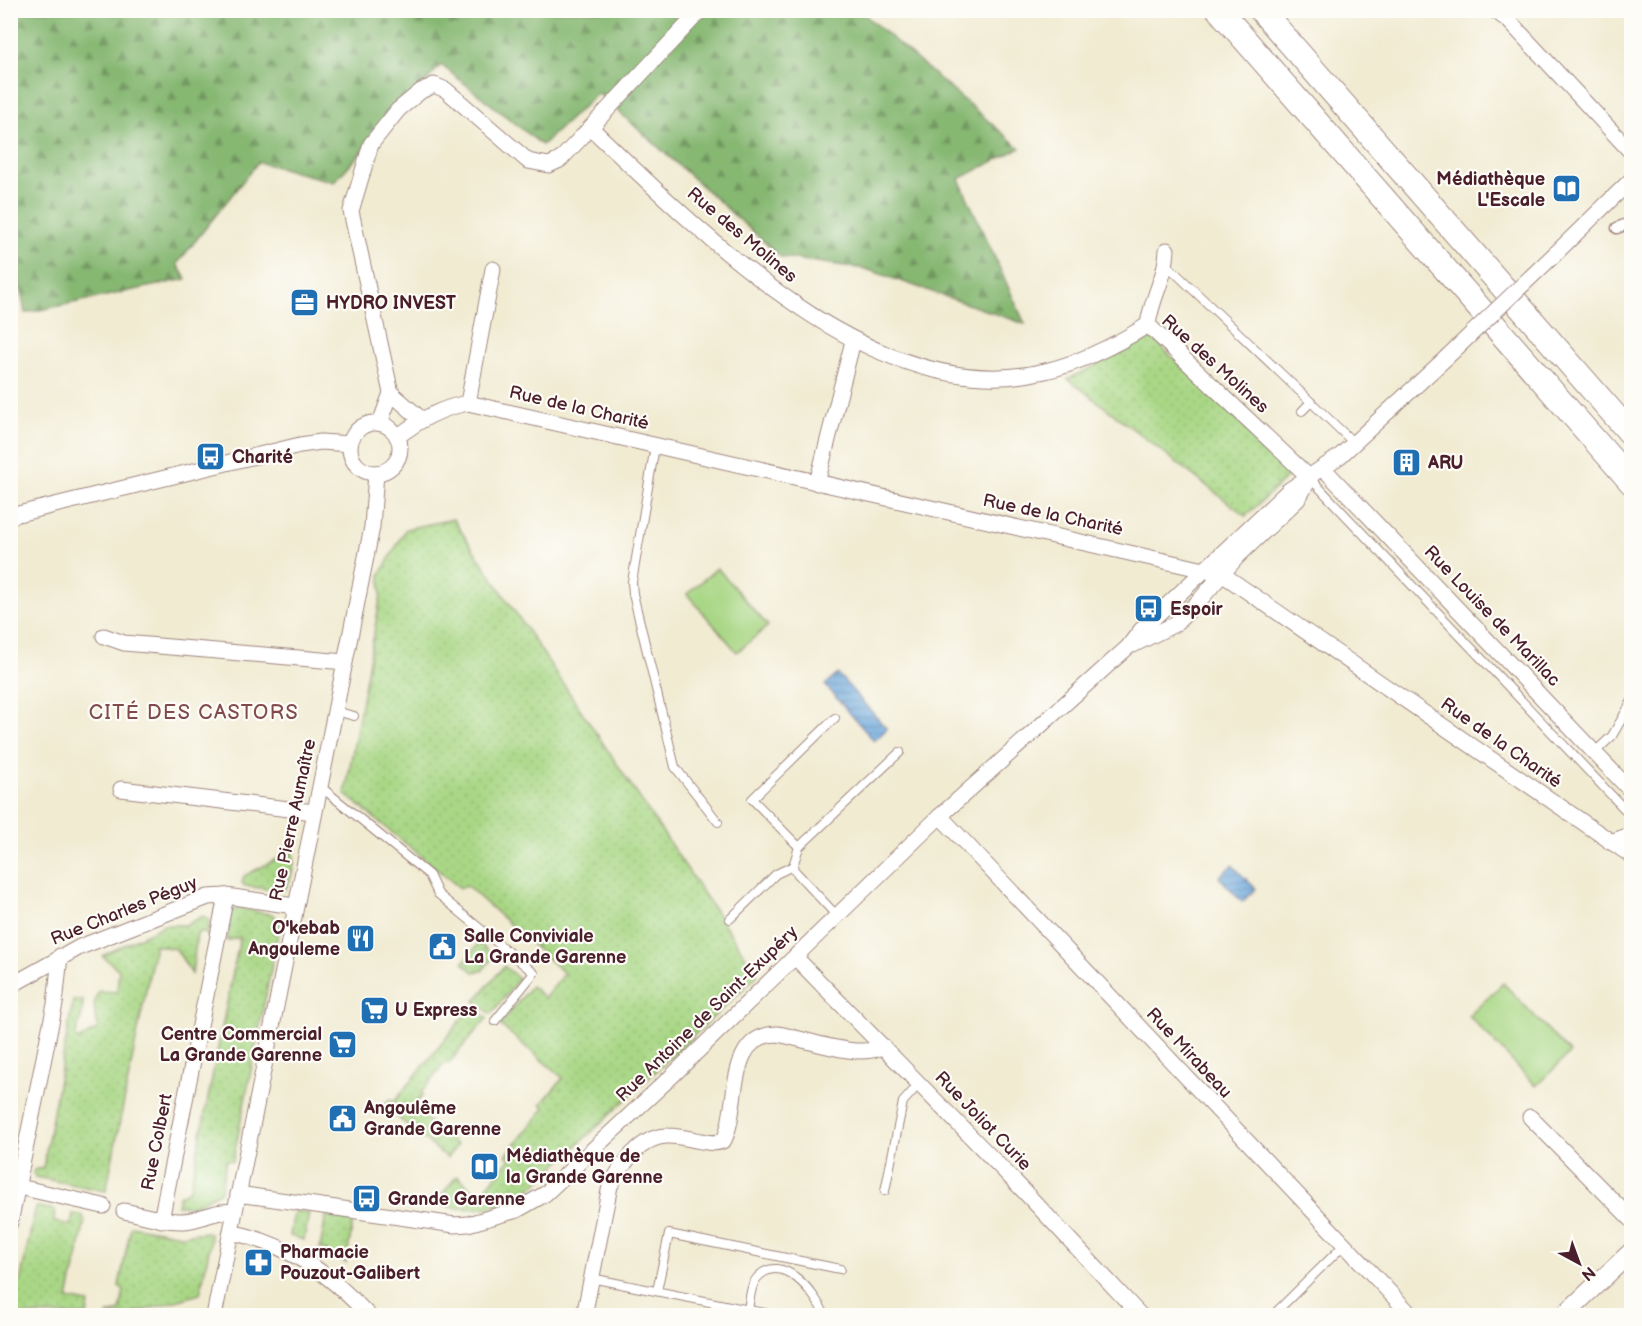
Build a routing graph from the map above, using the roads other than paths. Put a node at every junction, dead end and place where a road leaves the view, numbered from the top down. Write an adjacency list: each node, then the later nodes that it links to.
1 (701, 10): 5 (street)
2 (1219, 10): 29 (highway)
3 (1261, 10): 20 (highway)
4 (1494, 10): 6 (street)
5 (591, 128): 13 (street, Rue des Molines); 14 (street)
6 (1632, 153)
7 (1632, 179): 22 (street, Rue Antoine de Saint-Exupéry, bridge)
8 (1632, 222): 9 (street)
9 (1617, 228)
10 (1167, 257): 12 (street); 15 (lane)
11 (493, 269): 16 (street)
12 (1148, 325): 13 (street, Rue des Molines); 27 (street, Rue des Molines)
13 (853, 341): 28 (street)
14 (391, 393): 18 (street); 19 (street)
15 (1311, 402): 17 (lane); 22 (lane)
16 (468, 403): 18 (street, Rue de la Charité); 24 (street, Rue de la Charité)
17 (1302, 411)
18 (421, 419): 21 (street, Rue de la Charité)
19 (380, 423): 21 (street); 23 (street)
20 (1632, 435)
21 (397, 437): 26 (street)
22 (1354, 443): 25 (street, Rue Antoine de Saint-Exupéry)
23 (350, 444): 26 (street); 30 (street)
24 (655, 446): 28 (street, Rue de la Charité); 48 (lane)
25 (1324, 469): 27 (street, Rue Antoine de Saint-Exupéry); 41 (street, Rue Louise de Marillac)
26 (376, 473): 35 (street, Rue Pierre Aumaître)
27 (1310, 478): 31 (street, Rue Antoine de Saint-Exupéry); 32 (street, Rue Antoine de Saint-Exupéry); 47 (lane)
28 (818, 483): 31 (street, Rue de la Charité)
29 (1632, 483)
30 (10, 516)
31 (1207, 570): 32 (street, Rue de la Charité); 34 (street, Rue Antoine de Saint-Exupéry)
32 (1222, 574): 34 (street, Rue Antoine de Saint-Exupéry); 50 (street, Rue de la Charité)
33 (104, 636): 35 (street)
34 (1128, 647): 46 (street, Rue Antoine de Saint-Exupéry)
35 (345, 662): 37 (street, Rue Pierre Aumaître)
36 (1632, 701): 41 (lane)
37 (336, 711): 38 (lane); 43 (street, Rue Pierre Aumaître)
38 (354, 716)
39 (835, 718): 51 (lane)
40 (900, 752): 51 (lane)
41 (1595, 752): 42 (street, Rue Louise de Marillac)
42 (1630, 786)
43 (321, 787): 45 (street, Rue Pierre Aumaître); 63 (lane)
44 (121, 789): 45 (street)
45 (314, 812): 55 (street, Rue Pierre Aumaître)
46 (940, 816): 56 (street, Rue Antoine de Saint-Exupéry); 77 (street, Rue Mirabeau)
47 (1632, 817)
48 (718, 822)
49 (1632, 831): 50 (street)
50 (1610, 842): 52 (street, Rue de la Charité)
51 (799, 847): 53 (lane)
52 (1632, 856)
53 (793, 866): 56 (lane); 57 (lane)
54 (226, 896): 55 (street, Rue Charles Péguy); 58 (street, Rue Charles Péguy); 73 (street, Rue Colbert)
55 (294, 906): 69 (street, Rue Pierre Aumaître)
56 (837, 916): 59 (street, Rue Antoine de Saint-Exupéry)
57 (730, 919)
58 (60, 956): 60 (street, Rue Charles Péguy); 67 (street)
59 (795, 957): 64 (street, Rue Joliot Curie); 69 (street, Rue Antoine de Saint-Exupéry)
60 (10, 986)
61 (10, 996): 62 (lane)
62 (10, 1003)
63 (495, 1021)
64 (883, 1046): 65 (street, Rue Joliot Curie); 80 (street)
65 (919, 1084): 68 (lane); 88 (street, Rue Joliot Curie)
66 (1530, 1117): 74 (street)
67 (19, 1187): 70 (street); 75 (street)
68 (885, 1191)
69 (238, 1194): 72 (street, Rue Pierre Aumaître)
70 (103, 1206)
71 (124, 1211): 73 (street)
72 (234, 1212): 73 (street); 76 (street, Rue Pierre Aumaître)
73 (161, 1220)
74 (1632, 1220)
75 (10, 1223)
76 (231, 1232): 83 (street, Rue Pierre Aumaître); 84 (street)
77 (1344, 1245): 89 (lane); 90 (street, Rue Mirabeau)
78 (1632, 1251): 91 (street)
79 (840, 1269): 81 (lane)
80 (591, 1278): 81 (lane); 85 (street)
81 (657, 1291): 82 (lane)
82 (748, 1310): 86 (lane); 87 (lane)
83 (214, 1316)
84 (369, 1316)
85 (584, 1316)
86 (779, 1316)
87 (825, 1316)
88 (1141, 1316)
89 (1272, 1316)
90 (1412, 1316)
91 (1563, 1316)

